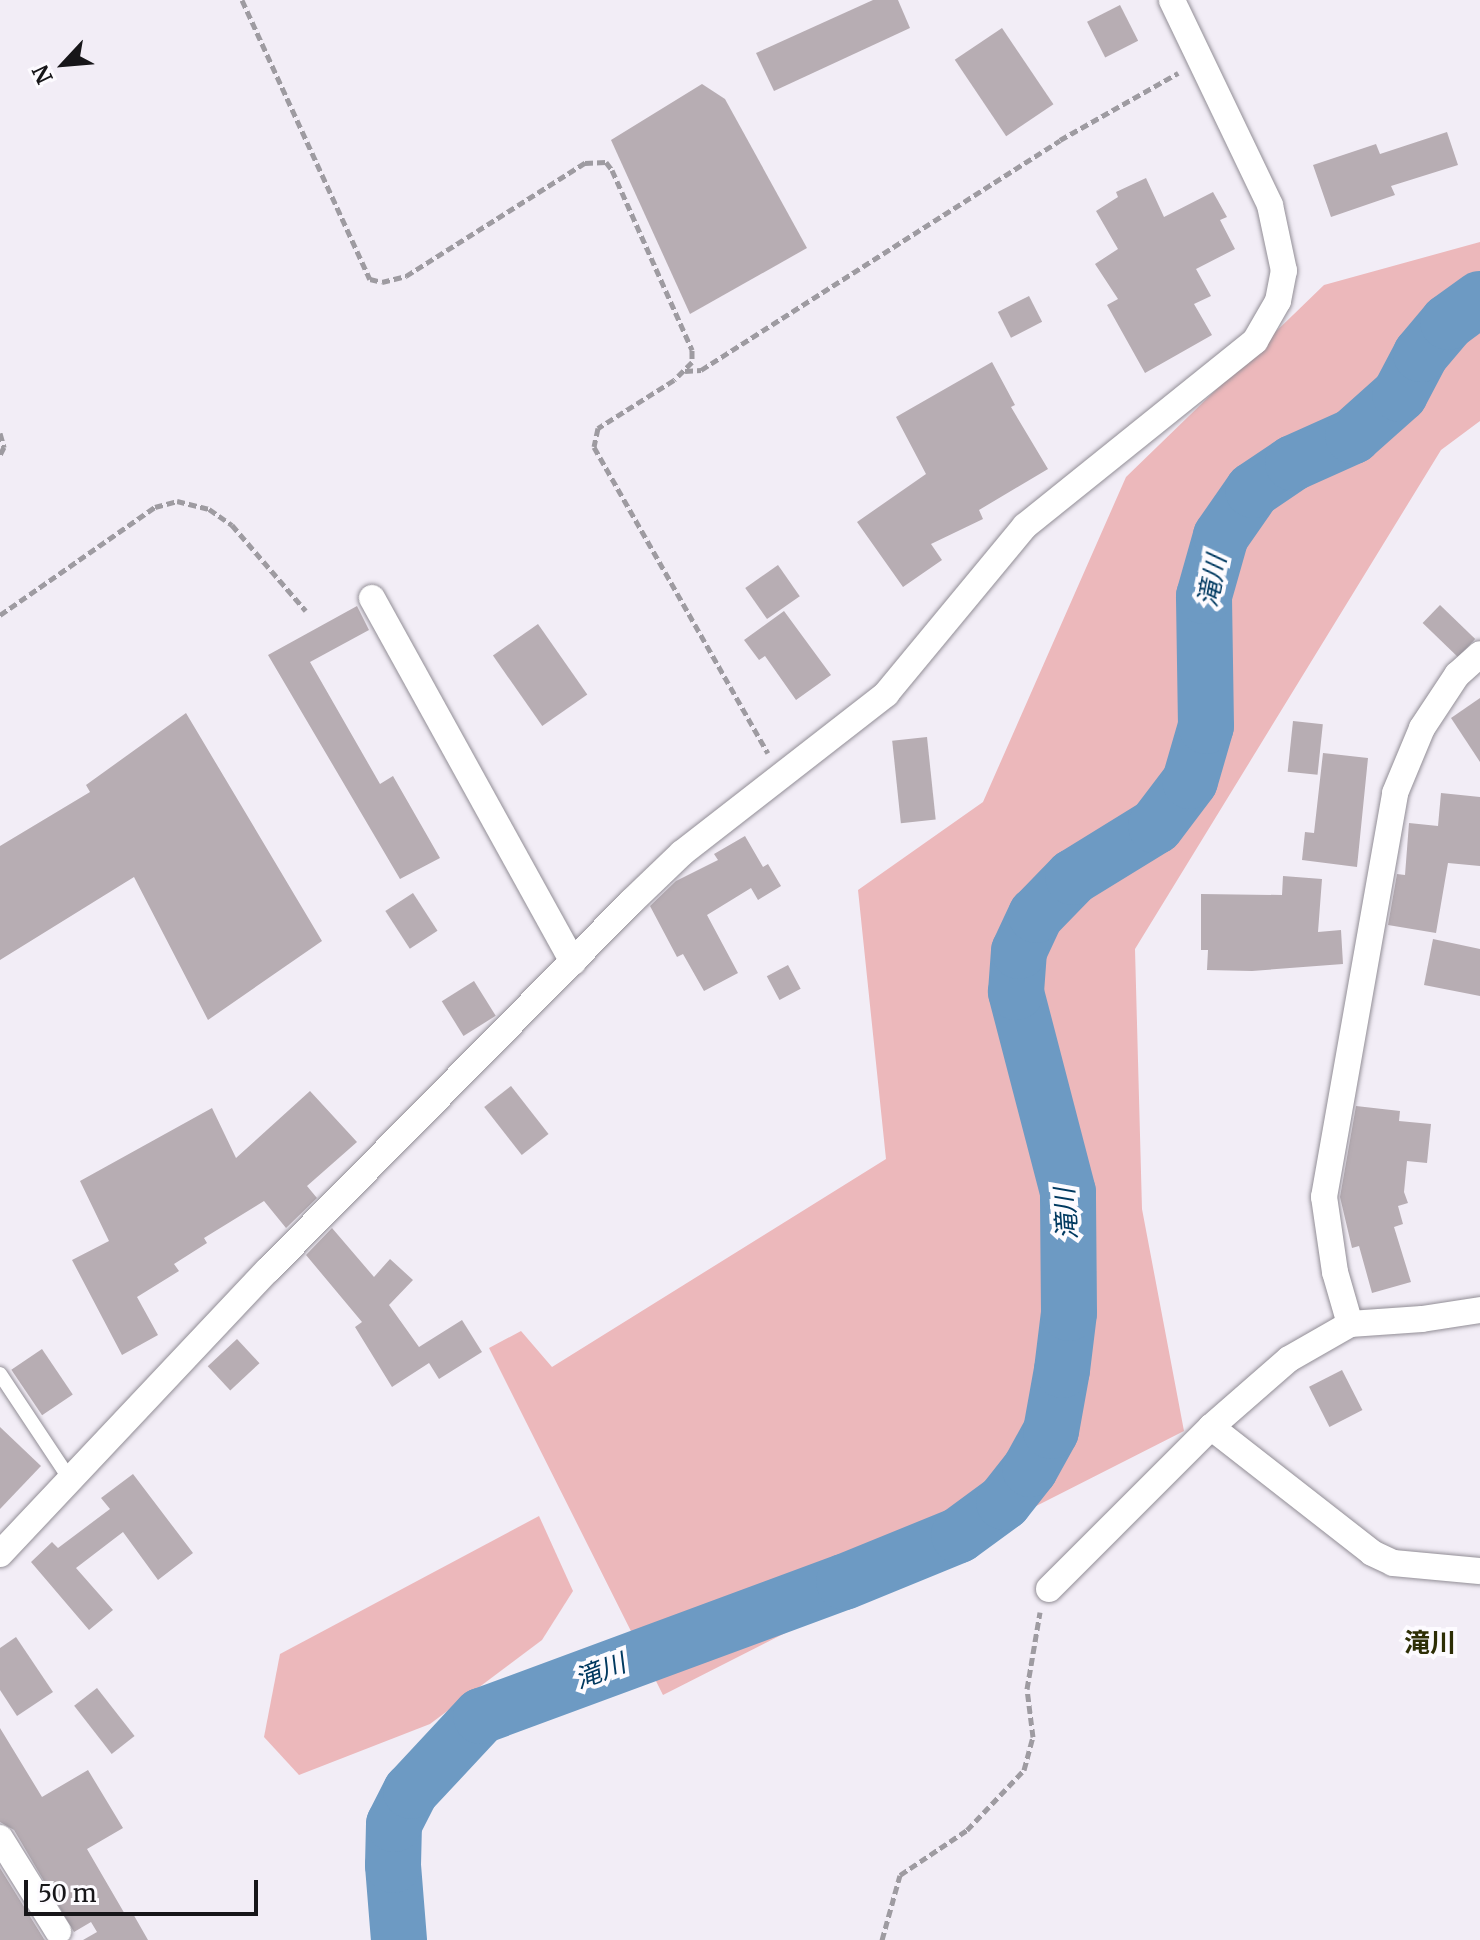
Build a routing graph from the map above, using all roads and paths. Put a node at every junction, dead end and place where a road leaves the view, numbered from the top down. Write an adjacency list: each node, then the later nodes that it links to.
1 (242, 0): 4 (path)
2 (1172, 0): 3 (street)
3 (1200, 60): 4 (path); 11 (street)
4 (685, 371): 11 (path)
5 (0, 433): 6 (path)
6 (0, 455)
7 (372, 598): 12 (street)
8 (306, 611): 9 (path)
9 (0, 615)
10 (1480, 654): 14 (street)
11 (780, 775): 12 (street)
12 (573, 962): 17 (street)
13 (1480, 1310): 14 (street)
14 (1350, 1324): 16 (street)
15 (0, 1374): 17 (lane)
16 (1211, 1427): 19 (street); 20 (street)
17 (69, 1478): 18 (street)
18 (0, 1554)
19 (1480, 1571)
20 (1049, 1589): 23 (path)
21 (0, 1838): 22 (street)
22 (58, 1931)
23 (882, 1940)

